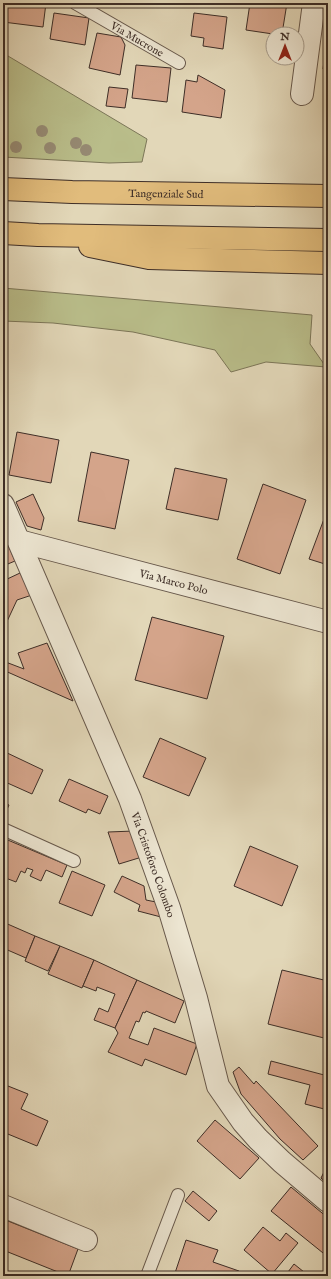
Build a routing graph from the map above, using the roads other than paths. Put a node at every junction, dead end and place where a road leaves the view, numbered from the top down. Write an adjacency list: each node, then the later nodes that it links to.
1 (75, 3): 3 (lane, Via Mucrone)
2 (314, 3): 4 (street)
3 (179, 63)
4 (302, 94)
5 (3, 189): 6 (highway, Tangenziale Sud)
6 (328, 196)
7 (3, 233): 8 (highway)
8 (38, 235): 9 (highway); 10 (highway)
9 (328, 240)
10 (328, 263)
11 (3, 504): 12 (street, Via Cristoforo Colombo)
12 (19, 541): 13 (street, Via Marco Polo); 17 (street, Via Cristoforo Colombo)
13 (328, 622)
14 (3, 830): 15 (lane)
15 (74, 861)
16 (178, 1195): 20 (lane)
17 (328, 1201)
18 (3, 1206): 19 (street)
19 (86, 1240)
20 (147, 1276)

